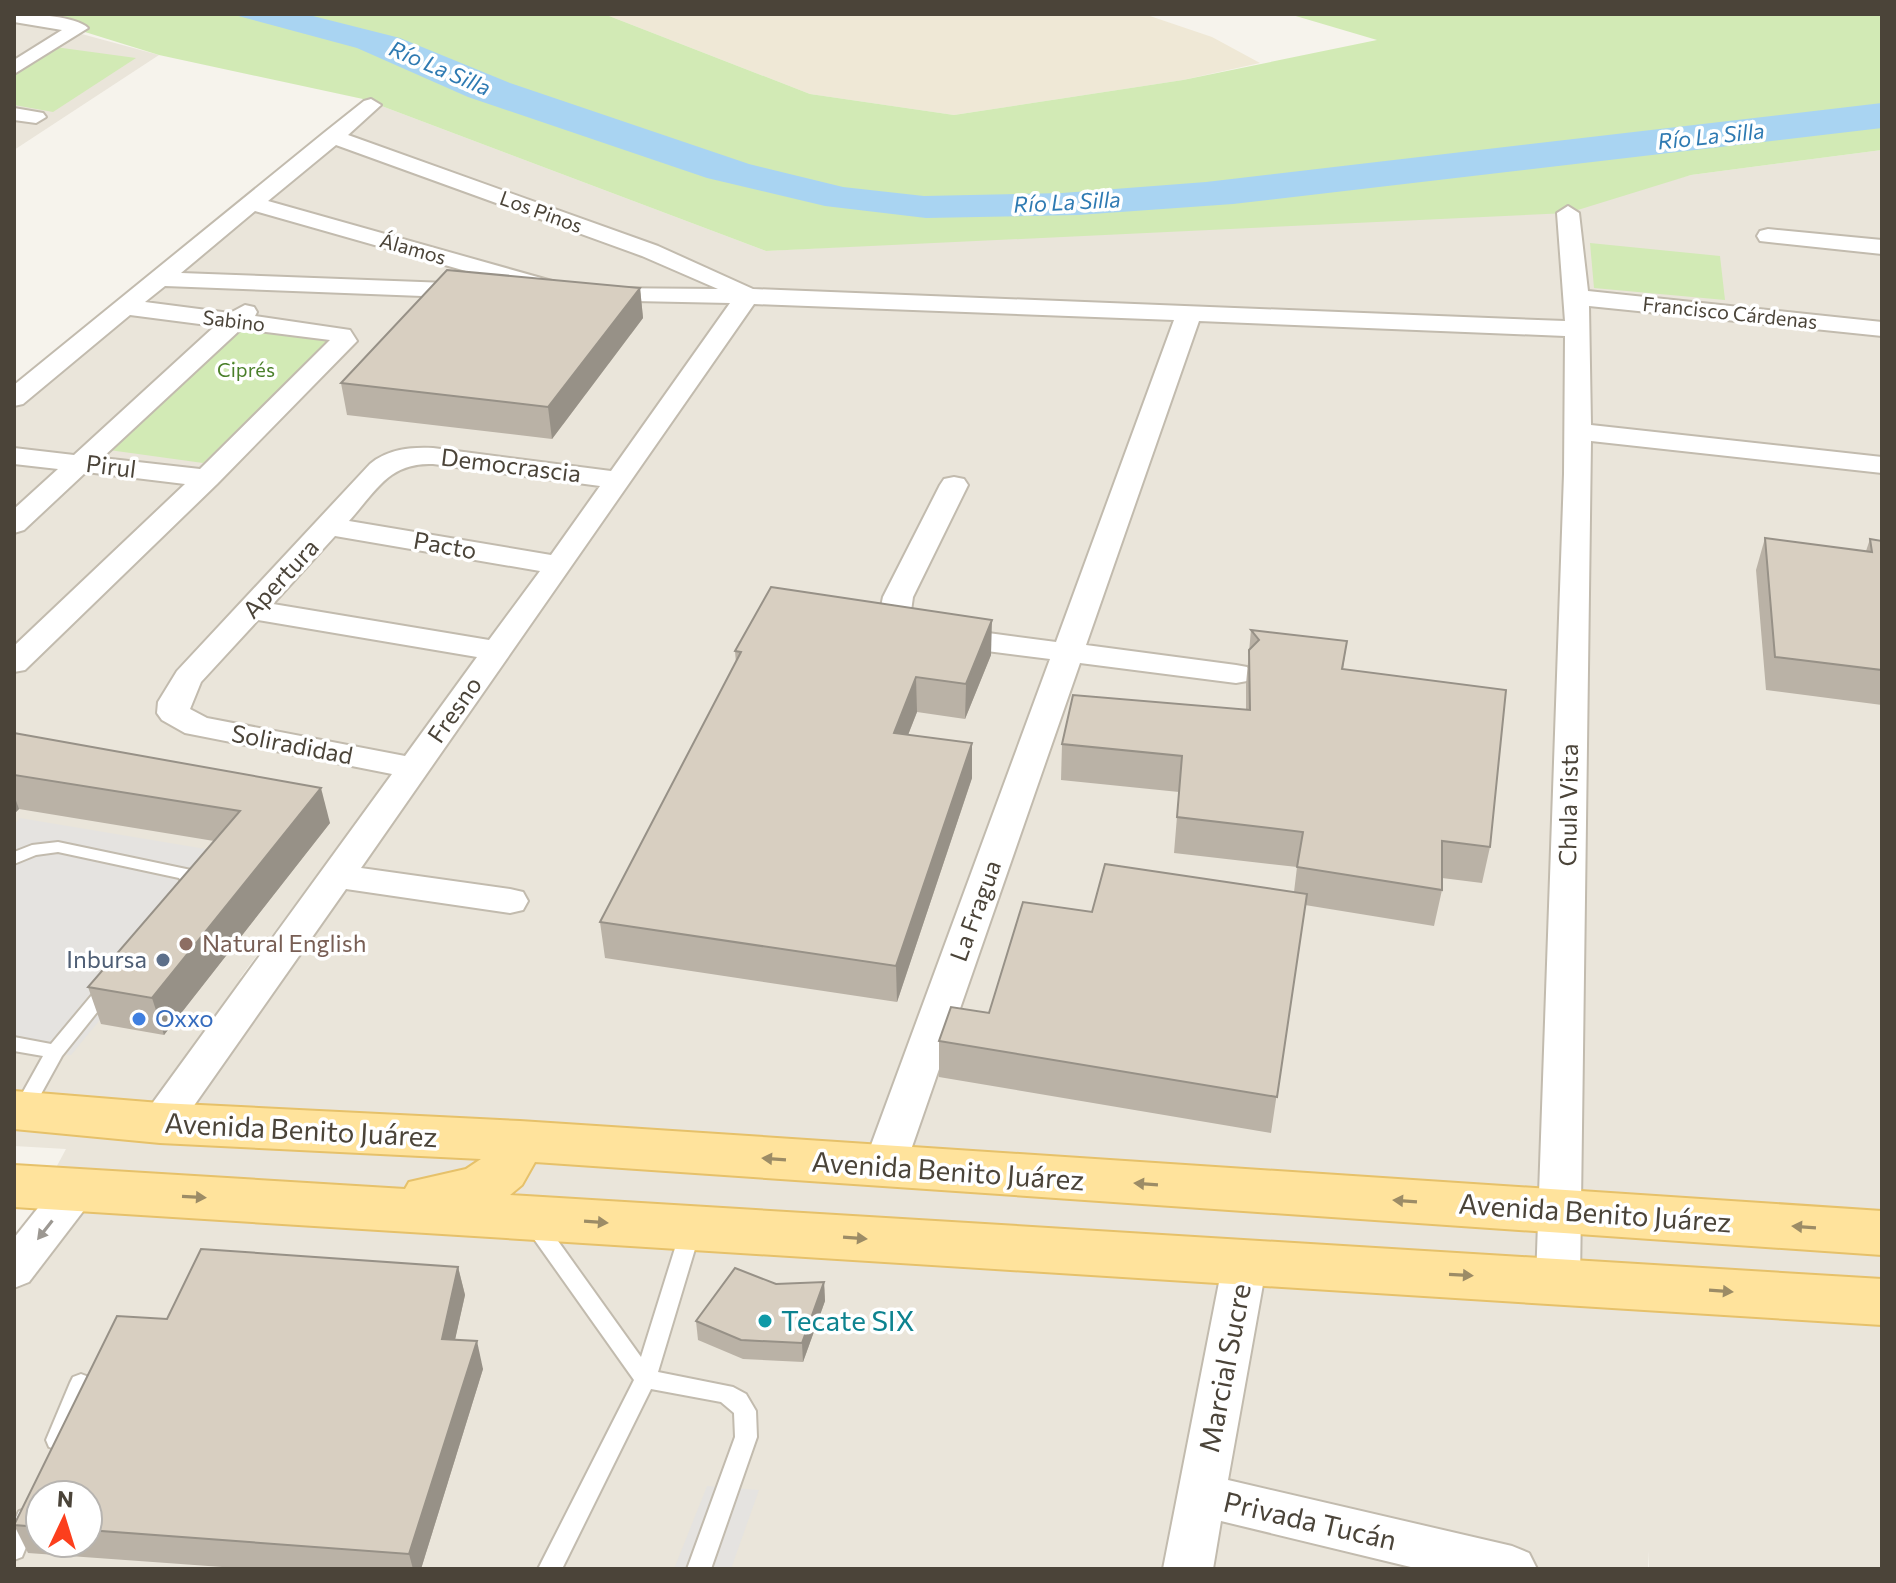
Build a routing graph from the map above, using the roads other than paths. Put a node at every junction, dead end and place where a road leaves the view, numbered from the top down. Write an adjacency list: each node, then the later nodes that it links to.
1 (14, 16): 2 (street)
2 (14, 68)
3 (371, 105): 6 (street)
4 (14, 114): 5 (street)
5 (36, 117)
6 (332, 136): 7 (street); 14 (street, Los Pinos)
7 (251, 203): 11 (street); 13 (street, Álamos)
8 (1568, 213): 16 (street)
9 (1768, 236): 10 (street)
10 (1882, 247)
11 (158, 279): 12 (street); 15 (street)
12 (275, 284): 13 (street); 18 (street)
13 (574, 295): 14 (street)
14 (747, 296): 17 (street); 27 (street, Fresno)
15 (124, 307): 18 (street, Sabino); 20 (street)
16 (1578, 313): 17 (street); 19 (street, Francisco Cárdenas); 21 (street, Chula Vista)
17 (1189, 314): 34 (street, La Fragua)
18 (235, 321): 24 (street); 26 (street, Sabino)
19 (1882, 329)
20 (14, 398)
21 (1576, 431): 25 (street); 53 (street, Chula Vista)
22 (14, 456): 24 (street, Pirul)
23 (404, 457): 27 (street, Democrascia); 30 (street, Apertura)
24 (81, 464): 26 (street, Pirul); 29 (street)
25 (1882, 465)
26 (207, 478): 35 (street)
27 (618, 480): 31 (street, Fresno)
28 (954, 485): 34 (street)
29 (14, 524)
30 (330, 526): 31 (street, Pacto); 32 (street, Apertura)
31 (559, 565): 33 (street, Fresno)
32 (252, 610): 33 (street); 37 (street, Apertura)
33 (497, 651): 38 (street, Fresno)
34 (1069, 655): 36 (street); 49 (street, La Fragua)
35 (14, 663)
36 (1236, 674)
37 (173, 713): 38 (street, Soliradidad)
38 (414, 768): 40 (street, Fresno)
39 (14, 859): 42 (lane)
40 (338, 876): 41 (street); 47 (street, Fresno)
41 (510, 901)
42 (174, 910)
43 (121, 971): 45 (lane)
44 (14, 1044): 45 (lane)
45 (55, 1052): 46 (lane)
46 (18, 1110): 47 (main road, Avenida Benito Juárez)
47 (160, 1123): 48 (main road, Avenida Benito Juárez)
48 (520, 1141): 49 (main road, Avenida Benito Juárez, one-way to 48); 52 (main road)
49 (884, 1167): 53 (main road, Avenida Benito Juárez, one-way to 49)
50 (14, 1186): 51 (main road)
51 (76, 1190): 52 (main road, one-way to 52); 58 (street, one-way to 58)
52 (378, 1207): 54 (main road)
53 (1560, 1211): 56 (main road, Avenida Benito Juárez, one-way to 53); 59 (street, Chula Vista)
54 (531, 1218): 55 (main road, one-way to 55); 61 (lane)
55 (691, 1228): 57 (main road, one-way to 57); 61 (lane)
56 (1882, 1233)
57 (1245, 1262): 59 (main road, one-way to 59); 64 (street, Marcial Sucre)
58 (14, 1270)
59 (1558, 1281): 60 (main road, one-way to 60)
60 (1882, 1302)
61 (645, 1379): 67 (lane); 68 (lane)
62 (81, 1383): 63 (lane)
63 (47, 1466)
64 (1202, 1495): 69 (street, Marcial Sucre); 70 (street, Privada Tucán)
65 (24, 1525): 66 (lane)
66 (14, 1550)
67 (550, 1569)
68 (699, 1569)
69 (1188, 1569)
70 (1512, 1569)

